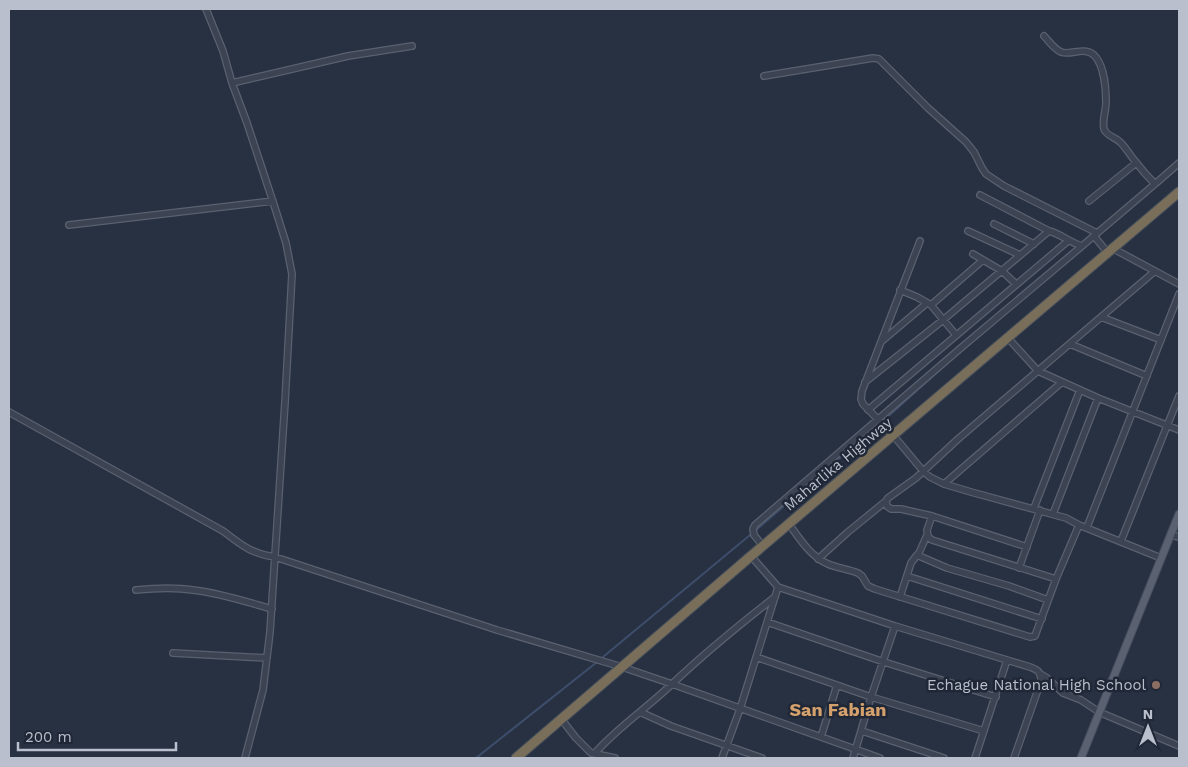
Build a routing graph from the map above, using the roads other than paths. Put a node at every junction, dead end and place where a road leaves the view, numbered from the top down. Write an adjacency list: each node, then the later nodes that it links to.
1 (206, 9): 5 (street)
2 (1044, 36): 6 (street)
3 (412, 46): 5 (street)
4 (764, 76): 17 (street)
5 (232, 83): 11 (street)
6 (1136, 163): 8 (street); 12 (street)
7 (1179, 163): 8 (street)
8 (1155, 184): 17 (street)
9 (1178, 193): 22 (highway, Maharlika Highway)
10 (980, 195): 16 (street)
11 (273, 201): 14 (street); 72 (street)
12 (1089, 202)
13 (994, 224): 20 (street)
14 (69, 225)
15 (968, 231): 24 (street)
16 (1050, 231): 19 (street); 20 (street)
17 (1095, 235): 21 (street); 22 (street)
18 (920, 241): 30 (street)
19 (1068, 241): 21 (street); 28 (street)
20 (1034, 244): 24 (street)
21 (1082, 246): 50 (street)
22 (1110, 250): 27 (street); 36 (highway, Maharlika Highway)
23 (973, 254): 25 (street)
24 (1020, 255): 26 (street)
25 (983, 260): 26 (street); 32 (street)
26 (1002, 271): 28 (street); 34 (street)
27 (1156, 271): 29 (street); 33 (street)
28 (1016, 284): 35 (street)
29 (1179, 284)
30 (900, 290): 32 (street); 38 (street)
31 (1179, 294): 37 (street)
32 (929, 304): 34 (street); 38 (street)
33 (1101, 317): 37 (street); 39 (street)
34 (943, 320): 35 (street); 42 (street)
35 (956, 335): 47 (street)
36 (1008, 337): 40 (street); 53 (highway, Maharlika Highway)
37 (1161, 340): 41 (street)
38 (881, 343): 42 (street)
39 (1070, 344): 40 (street); 41 (street)
40 (1038, 371): 43 (street); 54 (street)
41 (1147, 376): 48 (street)
42 (865, 382): 47 (street)
43 (1062, 382): 44 (street); 55 (street)
44 (1080, 390): 46 (street); 57 (street)
45 (1179, 396): 51 (street)
46 (1098, 398): 48 (street); 58 (street)
47 (868, 410): 50 (street)
48 (1132, 411): 51 (street); 63 (street)
49 (9, 412): 72 (street)
50 (877, 420): 53 (street); 68 (street)
51 (1167, 425): 52 (street); 67 (street)
52 (1179, 430)
53 (893, 435): 54 (street); 61 (highway, Maharlika Highway)
54 (923, 471): 55 (street); 56 (street)
55 (944, 484): 57 (street)
56 (886, 501): 60 (street); 74 (street)
57 (1037, 509): 58 (street); 69 (street)
58 (1053, 514): 62 (street)
59 (1179, 514): 65 (main road)
60 (932, 516): 64 (street); 69 (street)
61 (789, 524): 68 (highway, Maharlika Highway); 74 (street)
62 (1079, 524): 63 (street); 77 (street)
63 (1086, 527): 67 (street)
64 (927, 535): 71 (street); 75 (street)
65 (1171, 535): 66 (street); 73 (main road)
66 (1179, 537)
67 (1121, 541): 73 (street)
68 (763, 546): 70 (highway, Maharlika Highway)
69 (1027, 547): 75 (street)
70 (751, 556): 78 (street); 92 (highway, Maharlika Highway)
71 (917, 556): 76 (street); 82 (street)
72 (275, 557): 83 (street); 92 (street)
73 (1161, 558): 100 (main road)
74 (818, 559): 81 (street)
75 (1019, 568): 77 (street)
76 (907, 576): 81 (street); 84 (street)
77 (1056, 580): 82 (street)
78 (778, 587): 80 (street); 86 (street)
79 (136, 590): 83 (street)
80 (774, 597): 85 (street); 94 (street)
81 (900, 597): 84 (street)
82 (1048, 600): 84 (street)
83 (272, 609): 89 (street)
84 (1042, 619)
85 (767, 622): 88 (street); 91 (street)
86 (895, 626): 90 (street); 91 (street)
87 (172, 652): 89 (street)
88 (756, 657): 95 (street); 98 (street)
89 (267, 658): 109 (street)
90 (1007, 660): 93 (street); 97 (street)
91 (884, 662): 96 (street); 97 (street)
92 (622, 667): 94 (street); 101 (highway, Maharlika Highway)
93 (1040, 674): 100 (street); 118 (street)
94 (672, 684): 98 (street); 99 (street)
95 (837, 685): 96 (street); 104 (street)
96 (871, 697): 102 (street); 103 (street)
97 (996, 697): 103 (street)
98 (740, 709): 104 (street); 105 (street)
99 (640, 712): 105 (street); 108 (street)
100 (1100, 712): 106 (street); 119 (main road)
101 (562, 720): 108 (street); 110 (highway, Maharlika Highway)
102 (862, 731): 107 (street); 116 (street)
103 (984, 732): 117 (street)
104 (820, 737): 107 (street)
105 (727, 746): 112 (street); 113 (street)
106 (1179, 746)
107 (856, 750): 114 (street); 115 (street)
108 (595, 753): 111 (street)
109 (245, 758)
110 (516, 758)
111 (615, 758)
112 (722, 758)
113 (762, 758)
114 (853, 758)
115 (880, 758)
116 (944, 758)
117 (975, 758)
118 (1014, 758)
119 (1081, 758)

